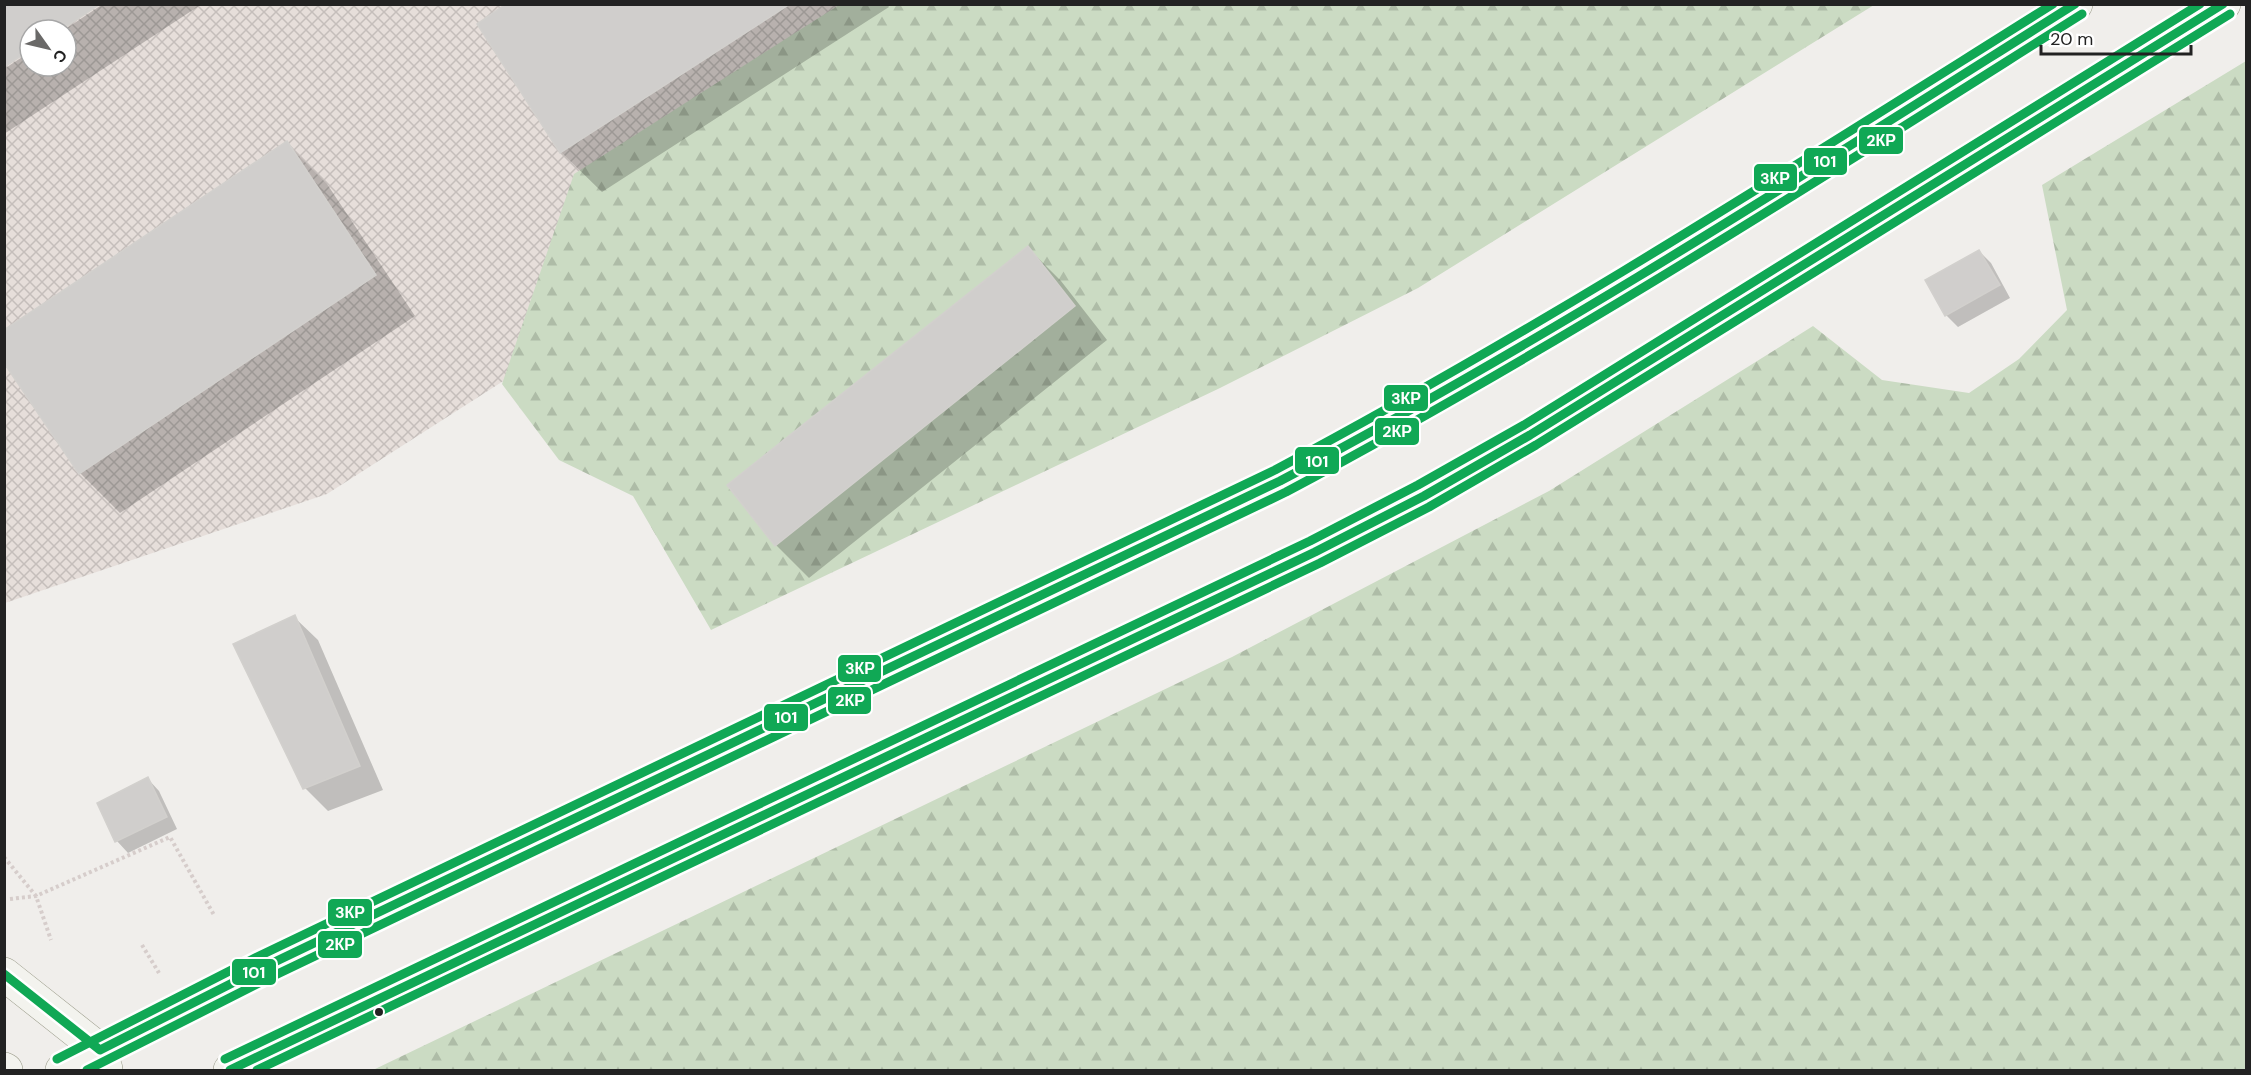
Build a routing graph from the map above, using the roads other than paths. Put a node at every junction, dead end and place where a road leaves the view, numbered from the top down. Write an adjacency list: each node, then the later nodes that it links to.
1 (2076, 4): 4 (main road)
2 (2224, 4): 6 (main road)
3 (4, 974): 4 (main road)
4 (103, 1060): 5 (main road)
5 (62, 1071)
6 (230, 1071)

